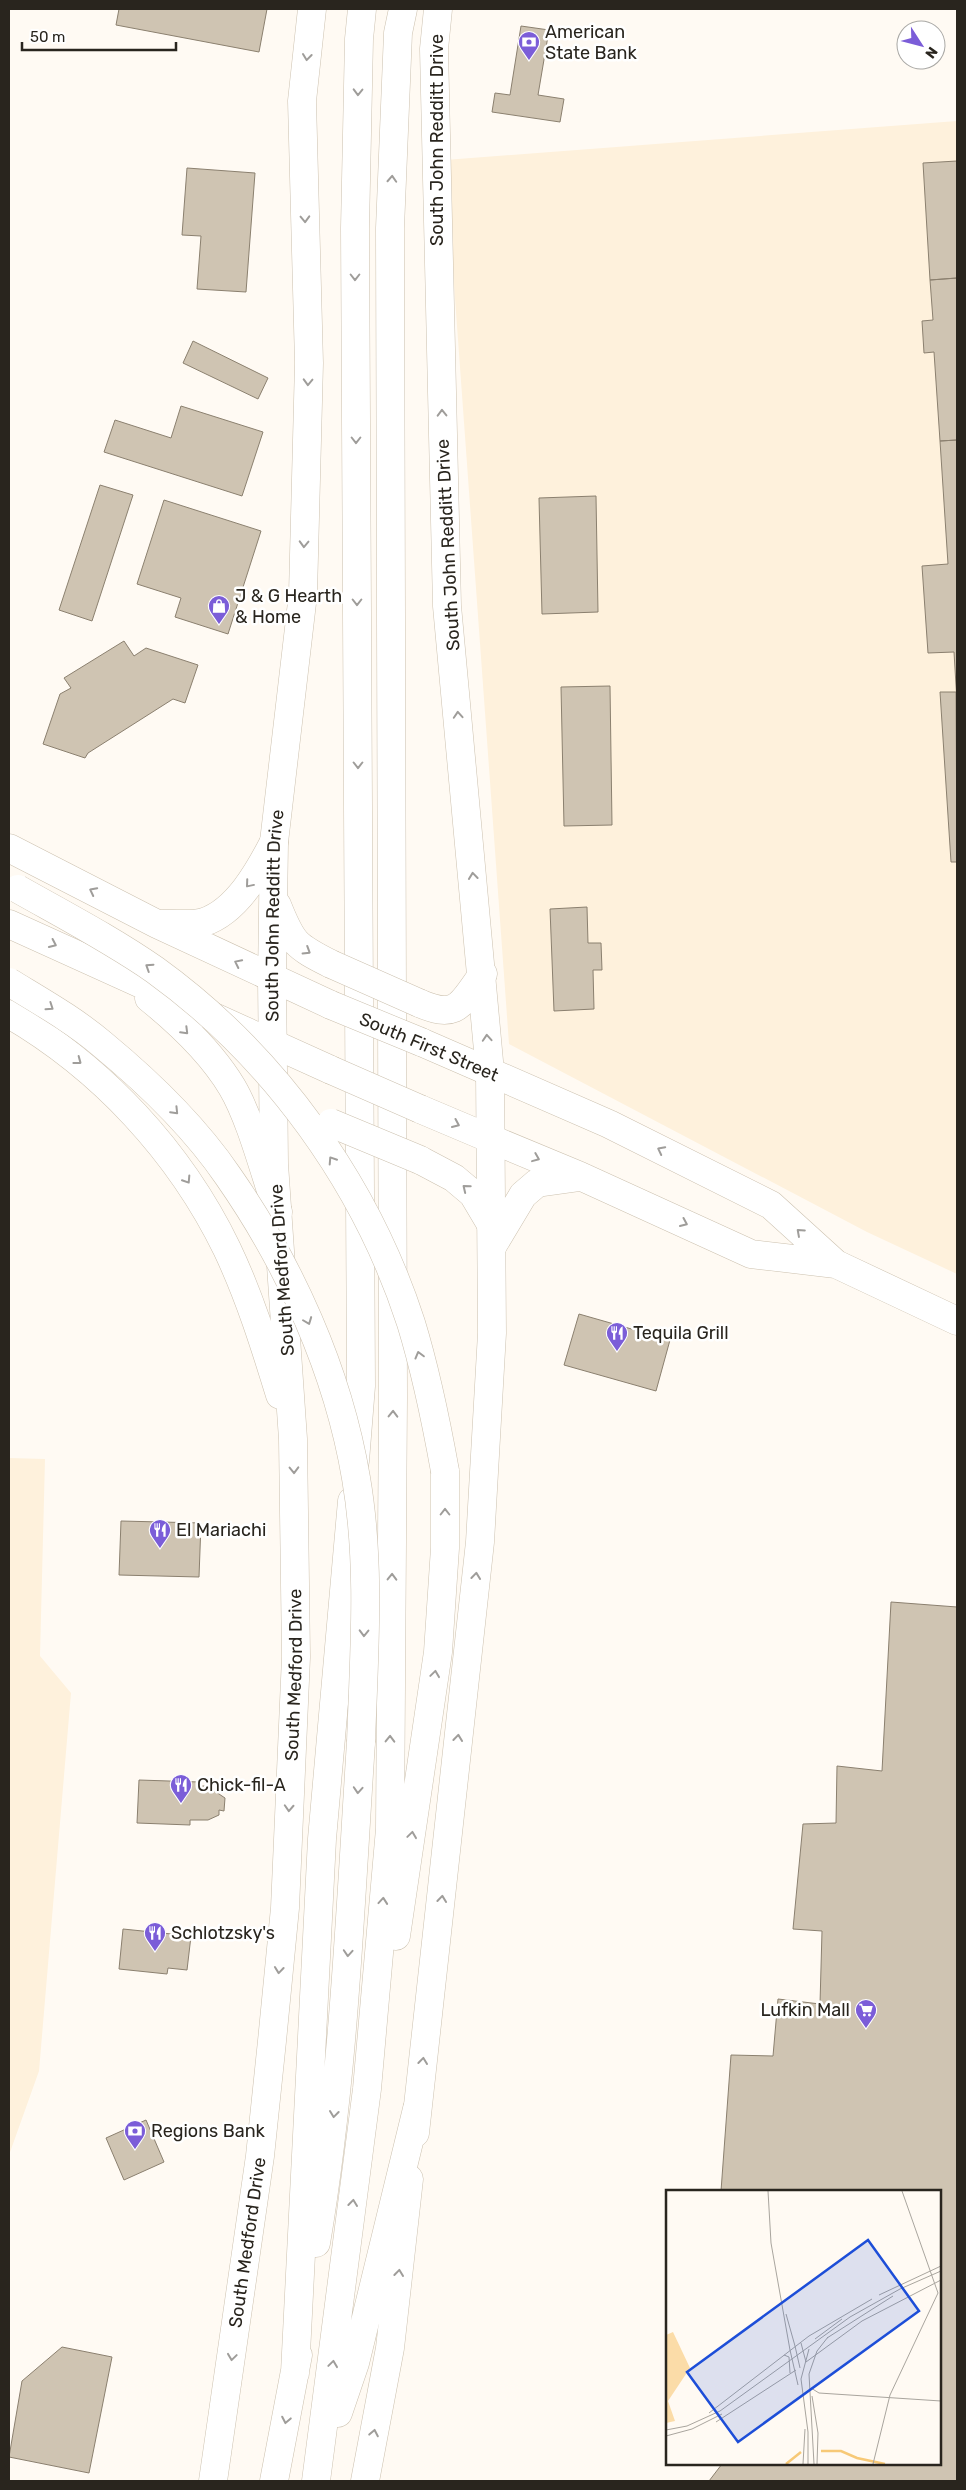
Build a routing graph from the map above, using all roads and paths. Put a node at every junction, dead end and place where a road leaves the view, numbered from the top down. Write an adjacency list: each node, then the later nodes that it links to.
1 (312, 9): 5 (main road, South John Redditt Drive, one-way to 5)
2 (362, 9): 28 (main road, one-way to 28)
3 (403, 9): 26 (main road, one-way to 3)
4 (438, 9): 11 (main road, South John Redditt Drive, one-way to 4)
5 (274, 842): 8 (main road, South John Redditt Drive); 10 (main road, one-way to 10)
6 (9, 848): 10 (main road, South First Street, one-way to 6)
7 (13, 887): 26 (main road, one-way to 7, bridge)
8 (275, 899): 11 (main road, one-way to 11, bridge); 13 (main road, South John Redditt Drive)
9 (9, 924): 12 (main road, South First Street, one-way to 12)
10 (157, 924): 13 (main road, South First Street, one-way to 10)
11 (482, 974): 17 (main road, South John Redditt Drive, one-way to 11)
12 (122, 976): 16 (main road, South First Street); 21 (main road, one-way to 21)
13 (272, 979): 16 (main road, South John Redditt Drive); 17 (main road, South First Street, bridge)
14 (9, 982): 28 (main road, one-way to 28, bridge)
15 (9, 1014): 25 (main road, one-way to 25)
16 (272, 1044): 18 (main road, South Medford Drive); 19 (main road, South First Street, one-way to 19, bridge)
17 (490, 1072): 19 (main road, South John Redditt Drive); 23 (main road, South First Street, one-way to 17)
18 (275, 1128): 21 (main road, South Medford Drive); 22 (main road, one-way to 18, bridge)
19 (491, 1139): 20 (main road, South First Street, one-way to 20); 22 (main road)
20 (580, 1176): 22 (main road); 23 (main road, South First Street, one-way to 23)
21 (278, 1212): 25 (main road, South Medford Drive)
22 (493, 1237): 27 (main road, one-way to 22)
23 (836, 1264): 24 (main road, South First Street)
24 (957, 1321)
25 (293, 1439): 30 (main road, South Medford Drive, one-way to 30)
26 (368, 2090): 29 (main road, one-way to 26)
27 (418, 2109): 29 (main road); 32 (main road, one-way to 27)
28 (295, 2372): 31 (main road, one-way to 31)
29 (318, 2474)
30 (213, 2481)
31 (274, 2481)
32 (365, 2481)

